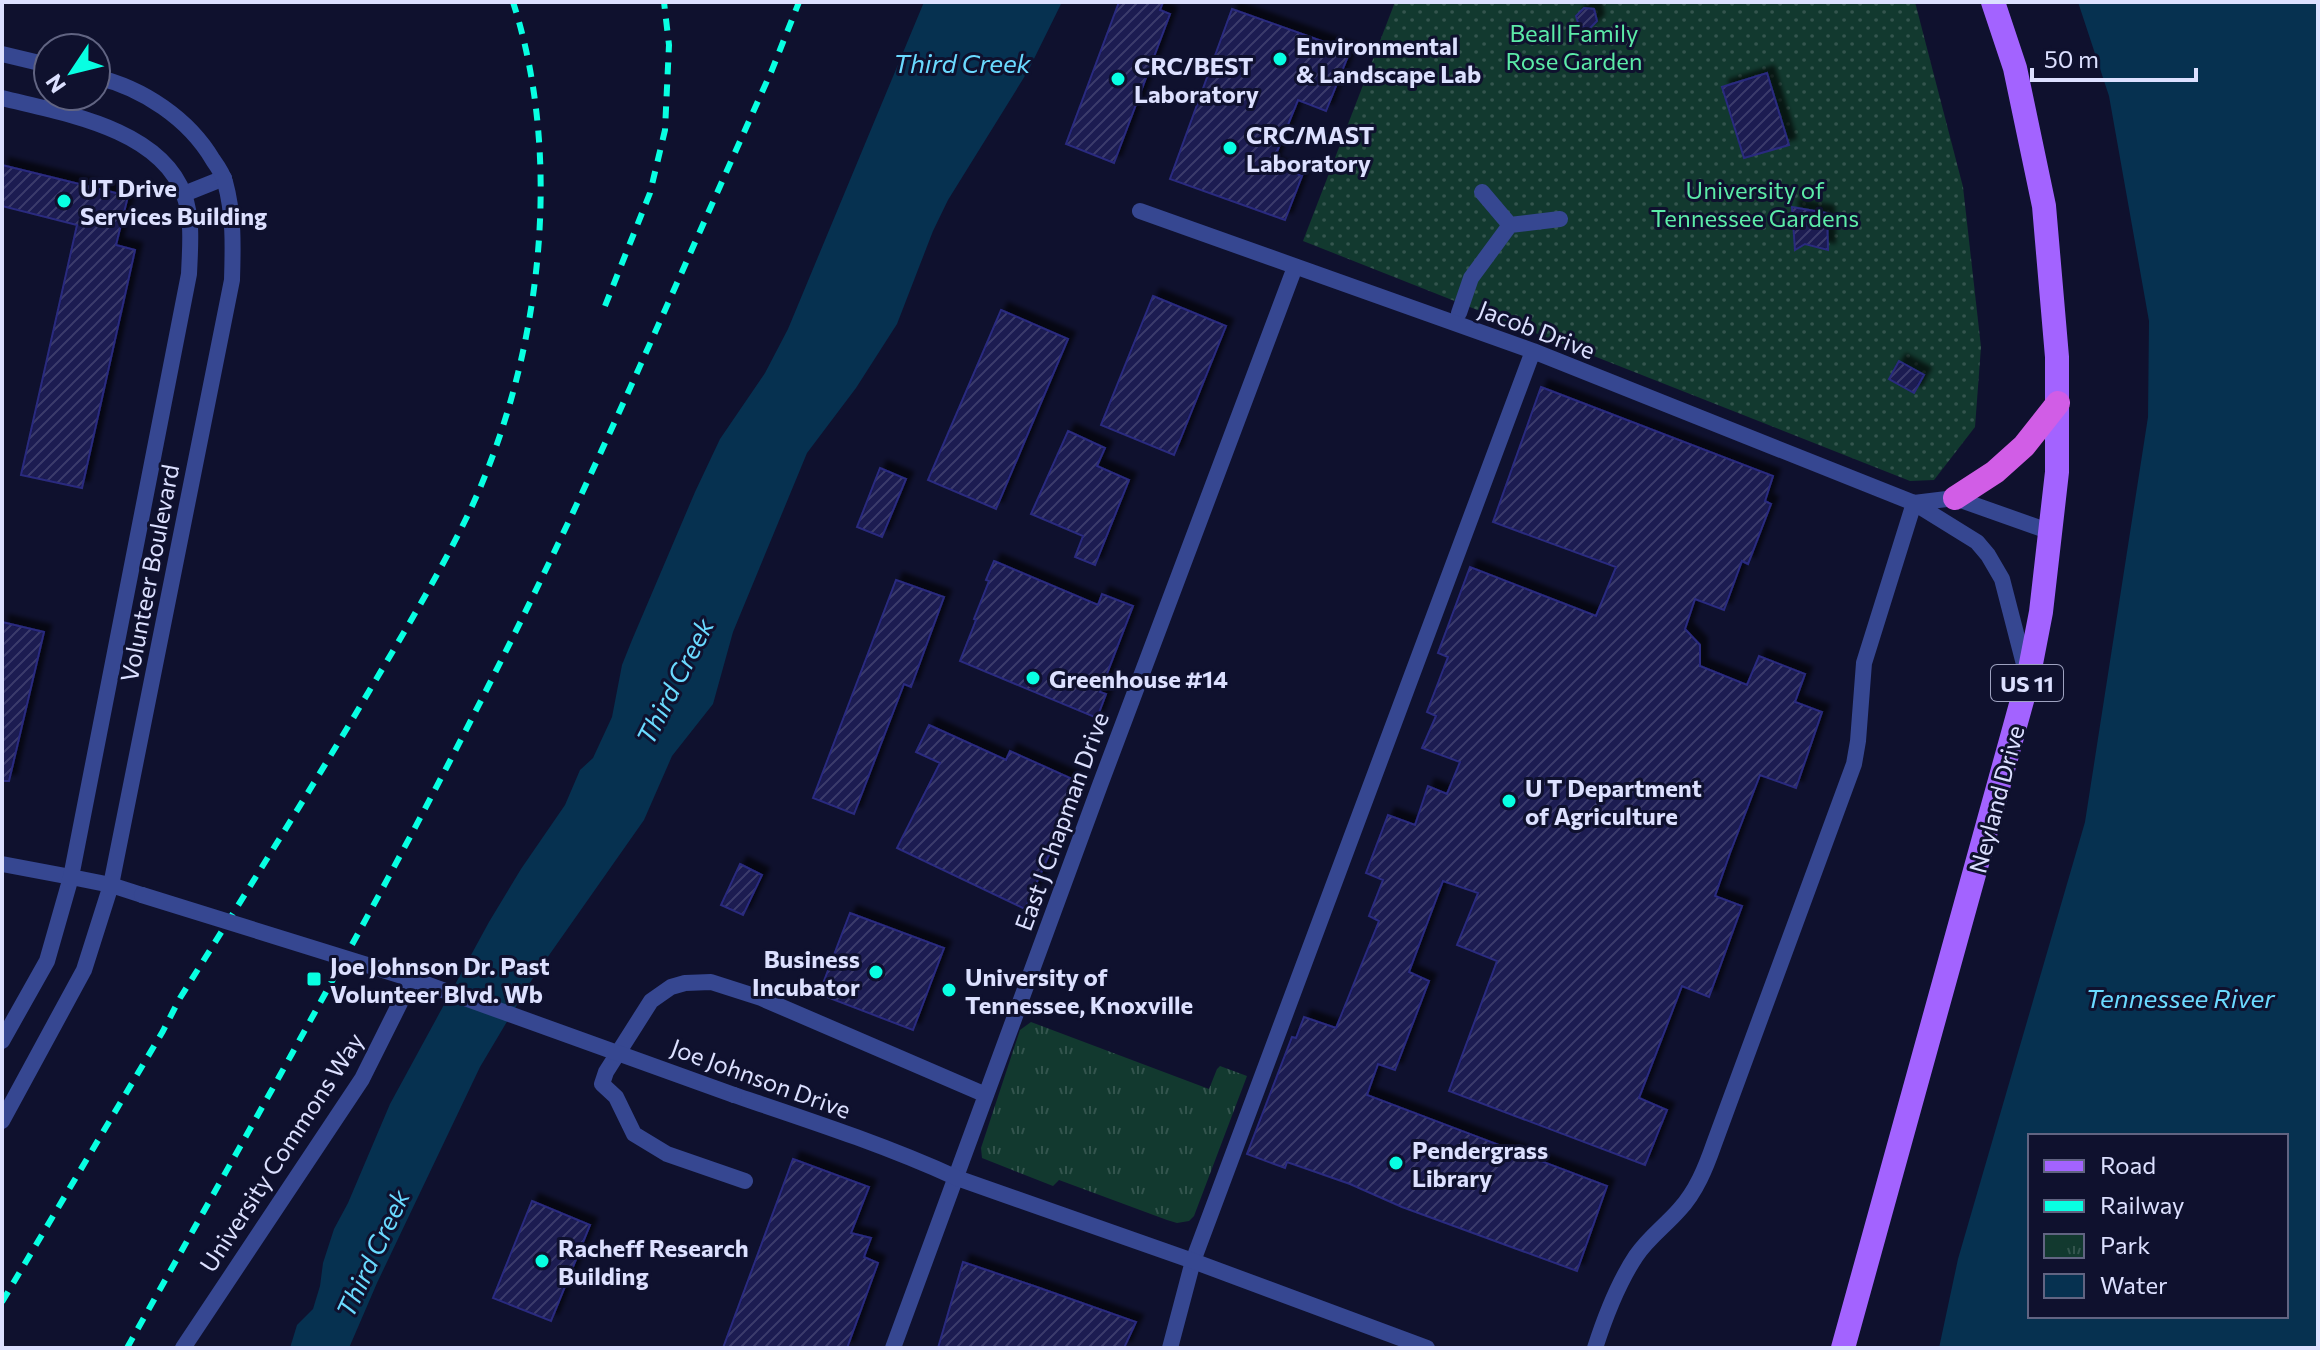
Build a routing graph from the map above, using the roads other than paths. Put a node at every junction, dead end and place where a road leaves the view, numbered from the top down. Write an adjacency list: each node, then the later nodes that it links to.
1 (1993, 2): 15 (main road, Neyland Drive / US 11)
2 (2, 54): 3 (street)
3 (32, 61)
4 (112, 84): 6 (street, Volunteer Boulevard)
5 (2, 98): 8 (street, Volunteer Boulevard)
6 (224, 178): 8 (street); 22 (street, Volunteer Boulevard)
7 (1482, 192): 11 (street)
8 (184, 194): 21 (street, Volunteer Boulevard)
9 (1140, 211): 12 (street, Jacob Drive)
10 (1560, 219): 11 (street)
11 (1510, 225): 13 (street)
12 (1295, 267): 14 (street, Jacob Drive); 25 (street, East J Chapman Drive)
13 (1459, 313)
14 (1533, 351): 17 (street, Jacob Drive); 29 (street)
15 (2058, 403): 16 (highway); 18 (main road, Neyland Drive / US 11)
16 (1955, 498): 17 (street, Jacob Drive); 18 (street, Jacob Drive)
17 (1914, 503): 19 (street, Jacob Drive); 34 (street)
18 (2051, 532): 19 (main road, Neyland Drive / US 11)
19 (2028, 679): 35 (main road, Neyland Drive / US 11)
20 (2, 864): 21 (street, Joe Johnson Drive)
21 (71, 877): 22 (street, Joe Johnson Drive); 24 (street, Volunteer Boulevard)
22 (111, 885): 23 (street, Joe Johnson Drive, bridge); 26 (street, Volunteer Boulevard)
23 (412, 979): 27 (street, Joe Johnson Drive, bridge); 30 (street, University Commons Way)
24 (2, 1041)
25 (986, 1095): 27 (street, East J Chapman Drive); 28 (street)
26 (2, 1121)
27 (957, 1178): 29 (street, Joe Johnson Drive); 31 (street, East J Chapman Drive)
28 (745, 1181)
29 (1193, 1261): 32 (street); 33 (street, Joe Johnson Drive)
30 (183, 1348)
31 (893, 1348)
32 (1170, 1348)
33 (1427, 1348)
34 (1595, 1348)
35 (1843, 1348)

